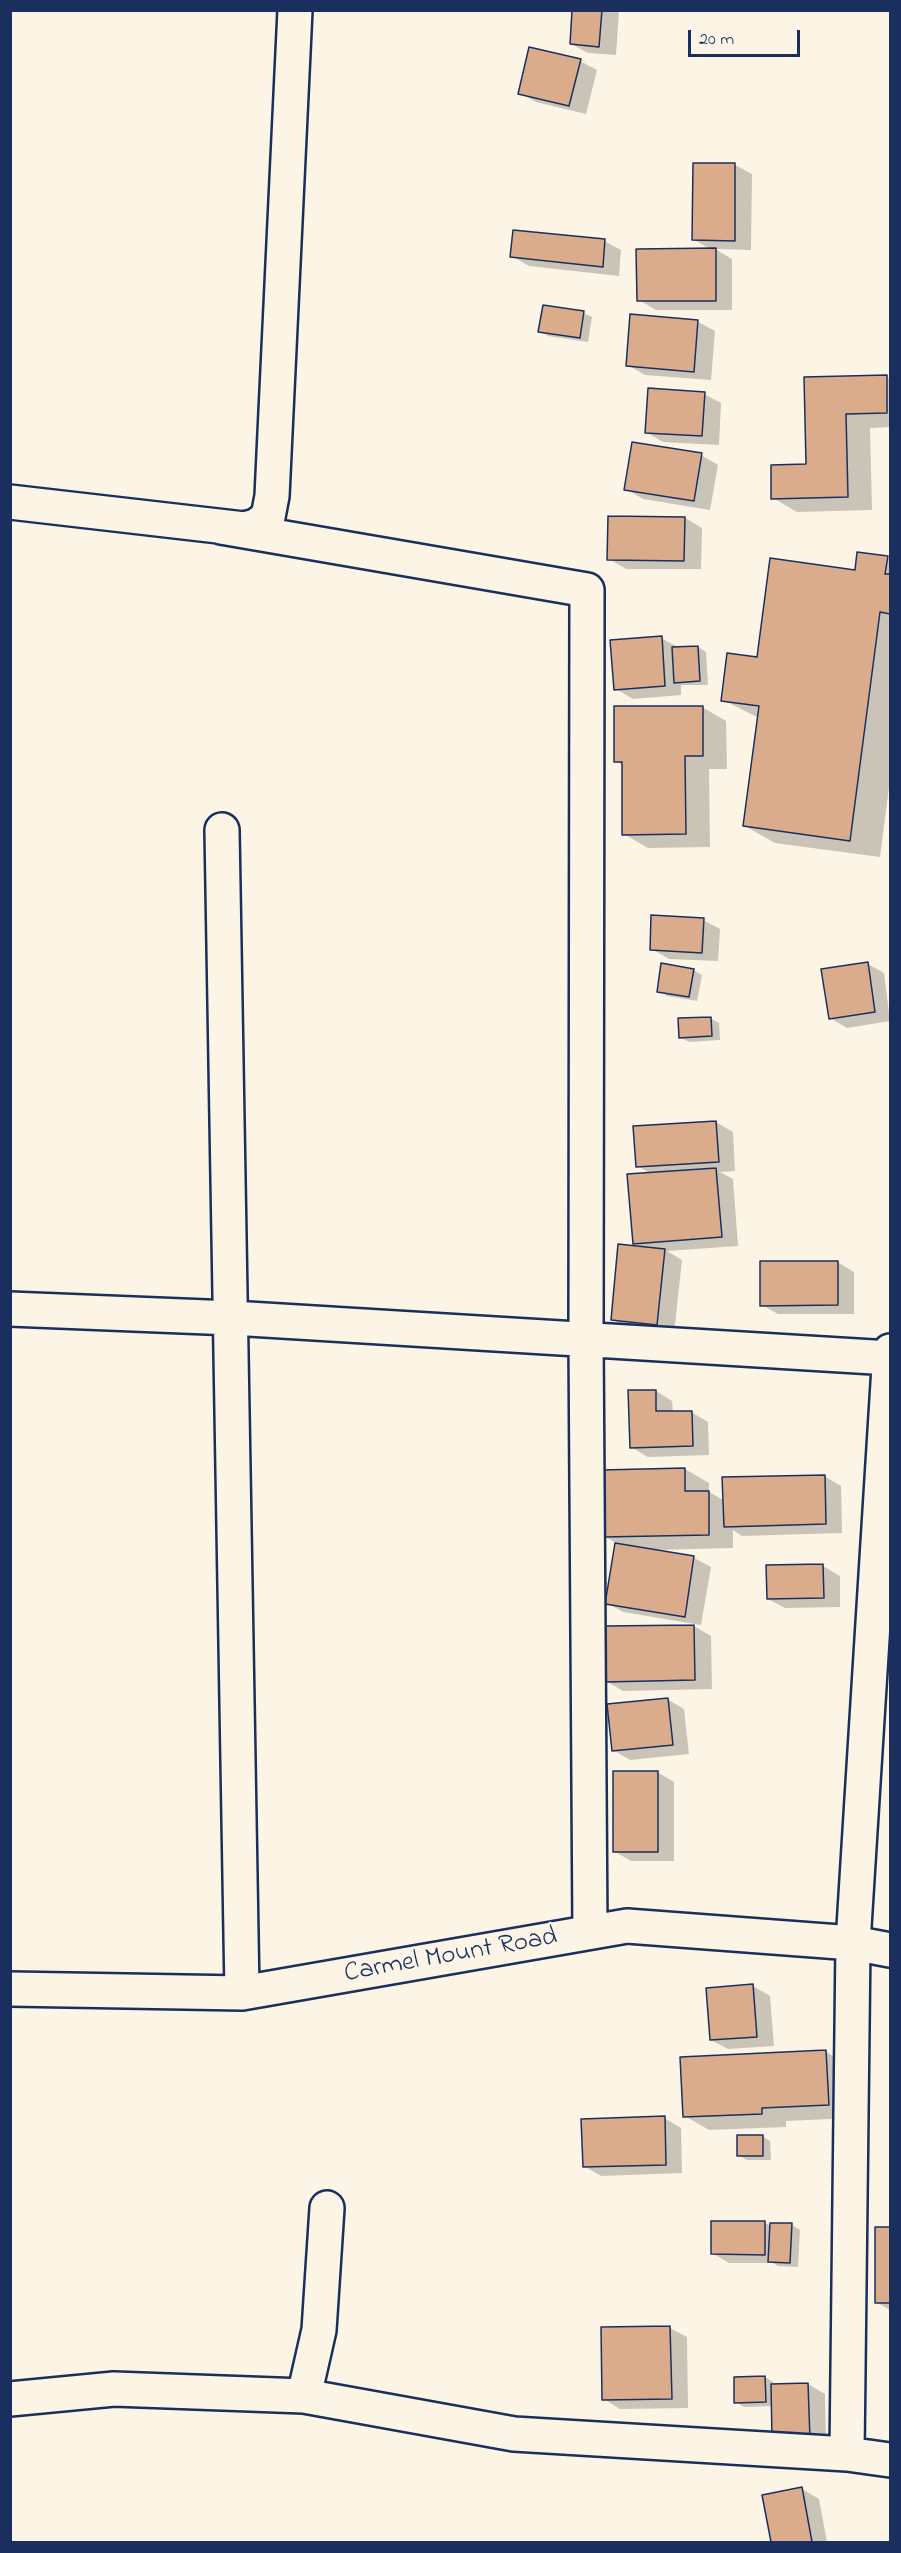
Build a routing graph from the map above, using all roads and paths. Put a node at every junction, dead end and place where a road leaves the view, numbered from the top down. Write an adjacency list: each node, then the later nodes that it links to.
1 (294, 10): 3 (street)
2 (10, 502): 3 (street)
3 (221, 527): 7 (street)
4 (222, 830): 6 (street)
5 (10, 1309): 6 (street)
6 (232, 1318): 7 (street); 14 (street)
7 (586, 1340): 9 (street); 10 (street)
8 (891, 1351): 9 (street)
9 (890, 1358): 11 (street)
10 (590, 1932): 11 (street, Carmel Mount Road); 14 (street, Carmel Mount Road)
11 (853, 1943): 12 (street, Carmel Mount Road); 18 (street)
12 (891, 1950)
13 (10, 1989): 14 (street, Carmel Mount Road)
14 (242, 1993)
15 (327, 2208): 16 (street)
16 (304, 2396): 17 (street); 18 (street)
17 (10, 2399)
18 (847, 2454): 19 (street)
19 (891, 2460)

